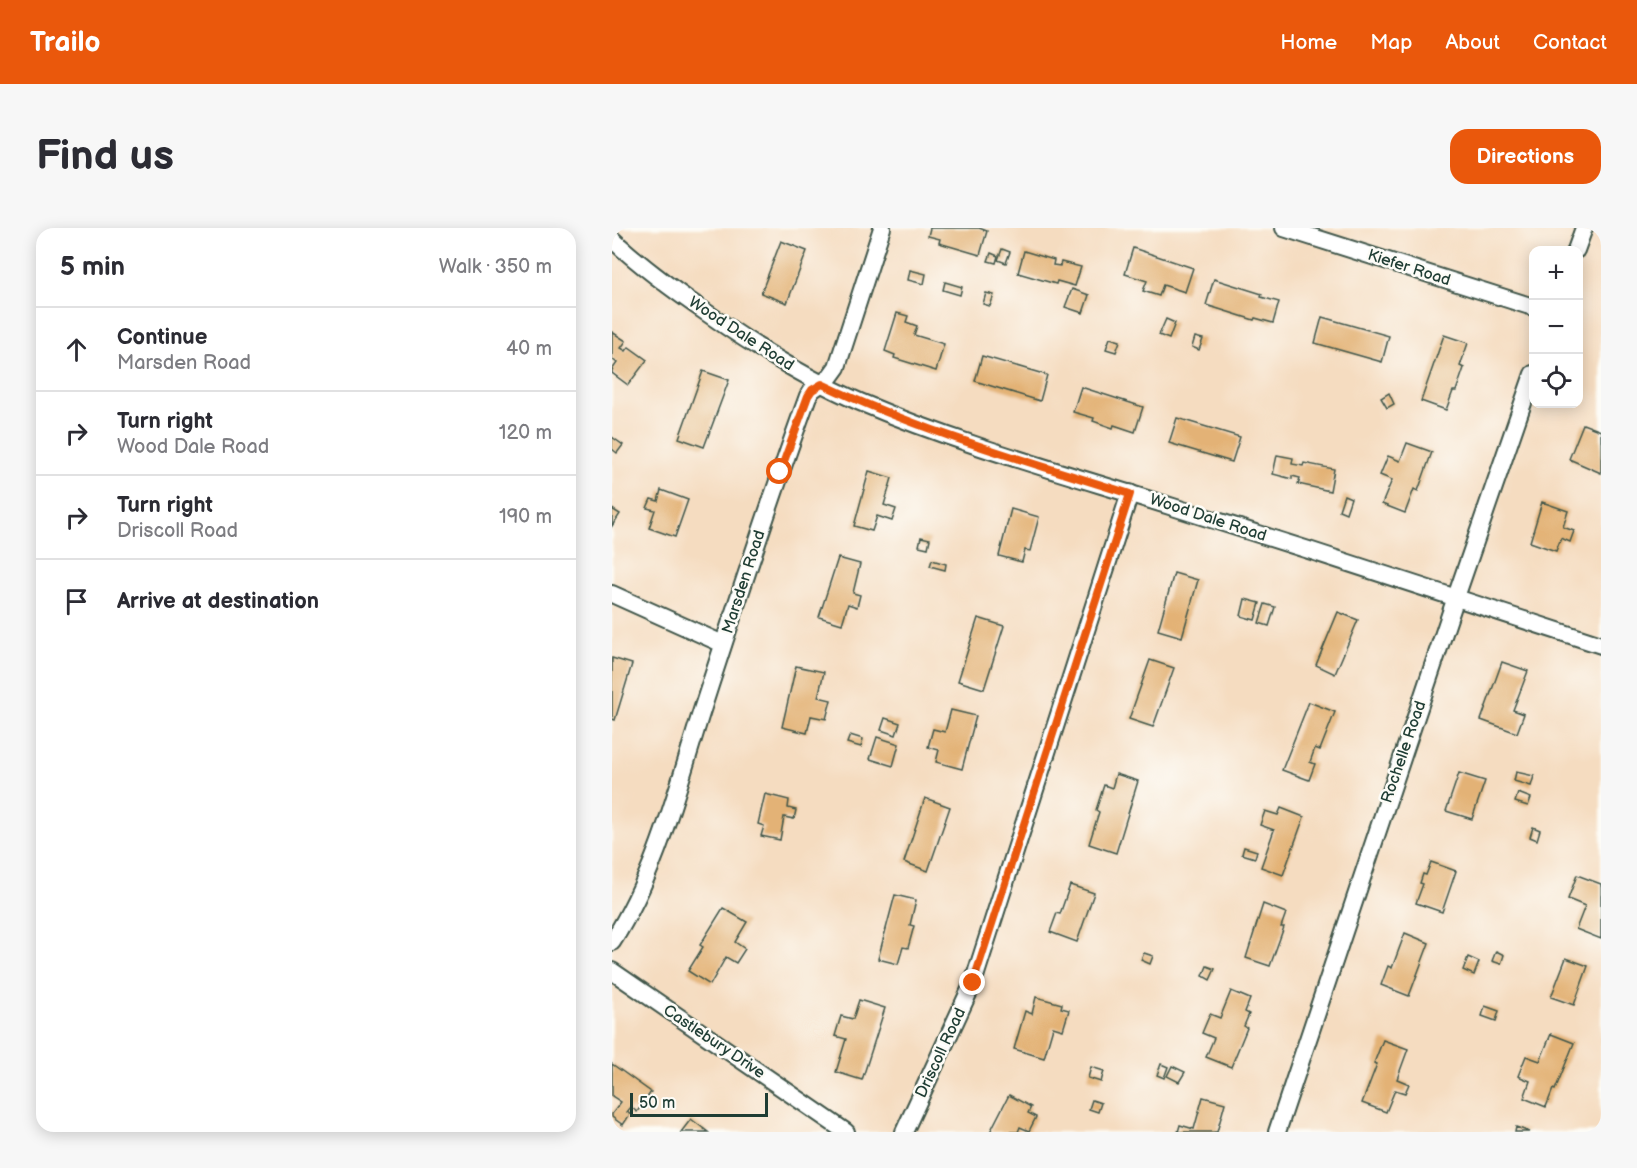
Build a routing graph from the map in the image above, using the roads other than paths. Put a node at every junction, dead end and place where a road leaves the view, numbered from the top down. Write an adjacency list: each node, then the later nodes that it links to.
1 (882, 228): 7 (street, Marsden Road)
2 (1284, 228): 6 (street, Kiefer Road)
3 (1584, 228): 5 (street)
4 (612, 239): 7 (street, Wood Dale Road)
5 (1577, 246)
6 (1529, 306)
7 (822, 384): 9 (street, Wood Dale Road); 12 (street, Marsden Road)
8 (1529, 386): 11 (street, Rochelle Road)
9 (1130, 494): 11 (street, Wood Dale Road); 17 (street, Driscoll Road)
10 (612, 594): 12 (street)
11 (1456, 597): 13 (street, Wood Dale Road); 18 (street, Rochelle Road)
12 (723, 644): 14 (street, Marsden Road)
13 (1601, 645)
14 (612, 942)
15 (612, 971): 16 (street, Castlebury Drive)
16 (846, 1132)
17 (904, 1132)
18 (1277, 1132)

